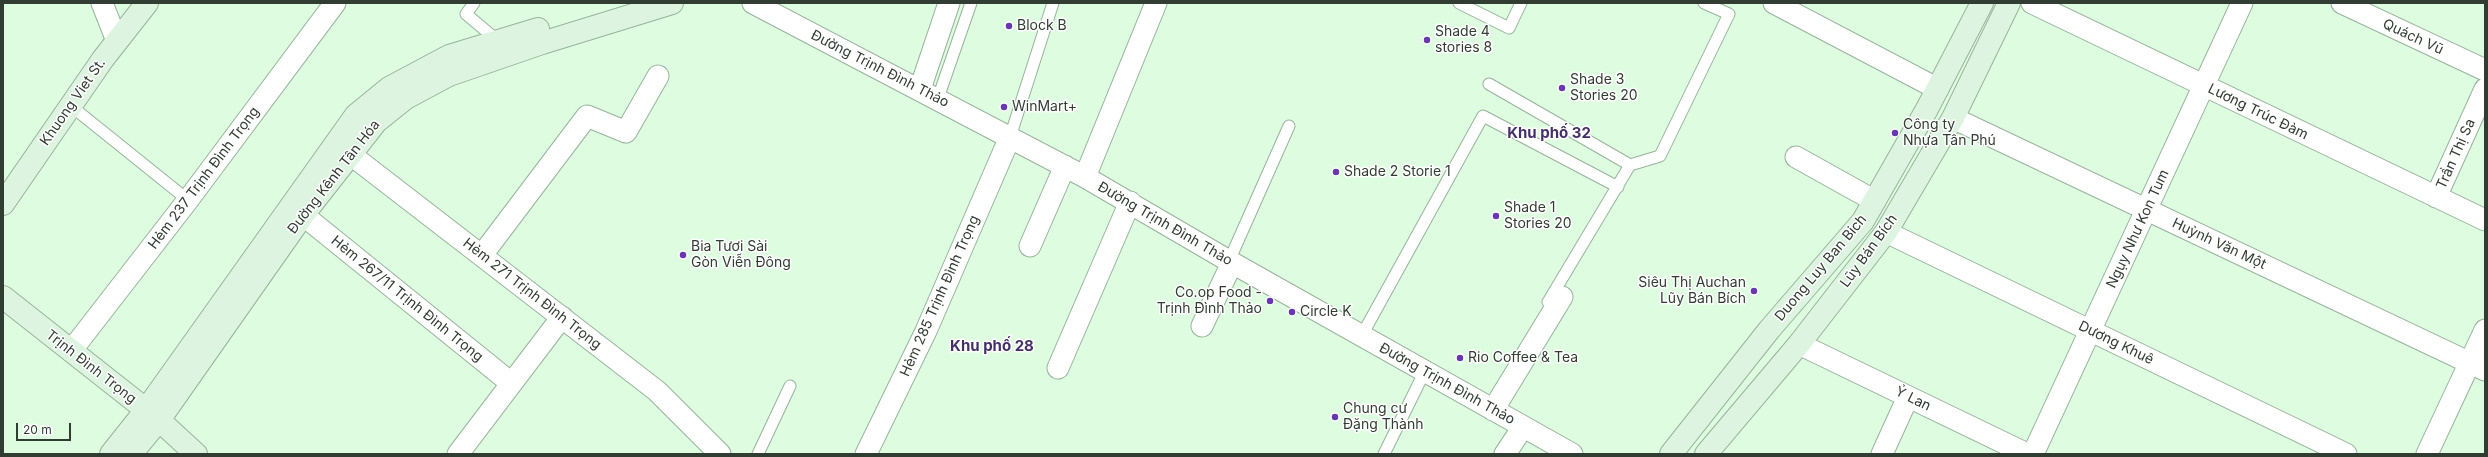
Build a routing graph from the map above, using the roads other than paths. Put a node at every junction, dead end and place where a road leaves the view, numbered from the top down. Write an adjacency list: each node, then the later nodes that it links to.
1 (102, 3): 21 (street)
2 (147, 3): 21 (street, Khuong Viet St.)
3 (335, 3): 41 (street, Hẻm 237 Trịnh Đình Trọng)
4 (474, 3): 22 (lane)
5 (625, 3): 22 (street, Đường Kênh Tân Hóa)
6 (672, 3): 34 (street, Đường Kênh Tân Hóa)
7 (753, 3): 29 (street, Đường Trịnh Đình Thảo)
8 (949, 3): 29 (street)
9 (971, 3): 29 (lane)
10 (1053, 3): 33 (lane)
11 (1156, 3): 38 (street)
12 (1459, 3): 13 (lane)
13 (1521, 3)
14 (1704, 3): 36 (lane)
15 (1774, 3): 27 (street)
16 (1982, 3): 27 (street, Duong Luy Ban Bich)
17 (2009, 3): 31 (street, Lũy Bán Bích)
18 (2032, 3): 26 (street, Lương Trúc Đàm)
19 (2242, 3): 26 (street, Ngụy Như Kon Tum)
20 (2342, 3): 23 (street, Quách Vũ)
21 (117, 41): 30 (street, Khuong Viet St.)
22 (498, 41): 34 (street, Đường Kênh Tân Hóa)
23 (2485, 70)
24 (658, 76): 50 (street)
25 (1488, 84): 36 (lane)
26 (2204, 85): 40 (street, Lương Trúc Đàm); 45 (street, Ngụy Như Kon Tum)
27 (1938, 89): 42 (street, Duong Luy Ban Bich)
28 (2485, 89): 40 (street, Trần Thị Sa)
29 (929, 94): 33 (street, Đường Trịnh Đình Thảo)
30 (71, 106): 41 (lane); 44 (street, Khuong Viet St.)
31 (1953, 118): 45 (street, Huỳnh Văn Một); 48 (street, Lũy Bán Bích)
32 (1289, 126): 51 (lane)
33 (1010, 137): 37 (street, Đường Trịnh Đình Thảo); 76 (street, Hẻm 285 Trịnh Đình Trọng)
34 (343, 148): 46 (street, Đường Kênh Tân Hóa); 50 (street, Hẻm 271 Trịnh Đình Trọng); 68 (street, Đường Kênh Tân Hóa)
35 (1796, 157): 42 (street)
36 (1630, 165): 39 (lane)
37 (1065, 166): 38 (street, Đường Trịnh Đình Thảo); 49 (street)
38 (1085, 177): 43 (street, Đường Trịnh Đình Thảo)
39 (1618, 187): 58 (lane); 67 (lane)
40 (2436, 197): 47 (street, Lương Trúc Đàm)
41 (188, 200): 60 (street, Hẻm 237 Trịnh Đình Trọng)
42 (1875, 201): 80 (street, Duong Luy Ban Bich)
43 (1130, 202): 51 (street, Đường Trịnh Đình Thảo); 62 (street)
44 (3, 204)
45 (2146, 209): 57 (street, Ngụy Như Kon Tum); 61 (street, Huỳnh Văn Một)
46 (303, 215): 64 (street, Hẻm 267/11 Trịnh Đình Trọng); 68 (street, Đường Kênh Tân Hóa)
47 (2485, 220)
48 (1886, 232): 57 (street, Dương Khuê); 59 (street, Lũy Bán Bích)
49 (1030, 246)
50 (482, 255): 54 (street, Hẻm 271 Trịnh Đình Trọng)
51 (1231, 262): 55 (street); 58 (street, Đường Trịnh Đình Thảo)
52 (3, 297): 60 (street, Trịnh Đình Trọng)
53 (1562, 297): 67 (street)
54 (562, 317): 64 (street); 74 (street, Hẻm 271 Trịnh Đình Trọng)
55 (1202, 326)
56 (2485, 330): 61 (street)
57 (2090, 331): 84 (street, Ngụy Như Kon Tum); 85 (street, Dương Khuê)
58 (1362, 336): 63 (street, Đường Trịnh Đình Thảo)
59 (1800, 344): 66 (street, Ỷ Lan); 81 (street, Lũy Bán Bích)
60 (71, 351): 68 (street, Trịnh Đình Trọng)
61 (2477, 366): 86 (street)
62 (1058, 368)
63 (1425, 371): 67 (street, Đường Trịnh Đình Thảo); 77 (lane)
64 (511, 383): 73 (street)
65 (790, 386): 75 (lane)
66 (1908, 397): 82 (street); 83 (street, Ỷ Lan)
67 (1489, 408): 69 (street, Đường Trịnh Đình Thảo)
68 (152, 415): 70 (street, Đường Kênh Tân Hóa); 71 (street, Đường Kênh Tân Hóa); 72 (street, Trịnh Đình Trọng)
69 (1523, 427): 78 (street); 79 (street, Đường Trịnh Đình Thảo)
70 (111, 454)
71 (131, 454)
72 (196, 454)
73 (458, 454)
74 (720, 454)
75 (758, 454)
76 (866, 454)
77 (1384, 454)
78 (1505, 454)
79 (1572, 454)
80 (1671, 454)
81 (1706, 454)
82 (1882, 454)
83 (2026, 454)
84 (2033, 454)
85 (2346, 454)
86 (2427, 454)

